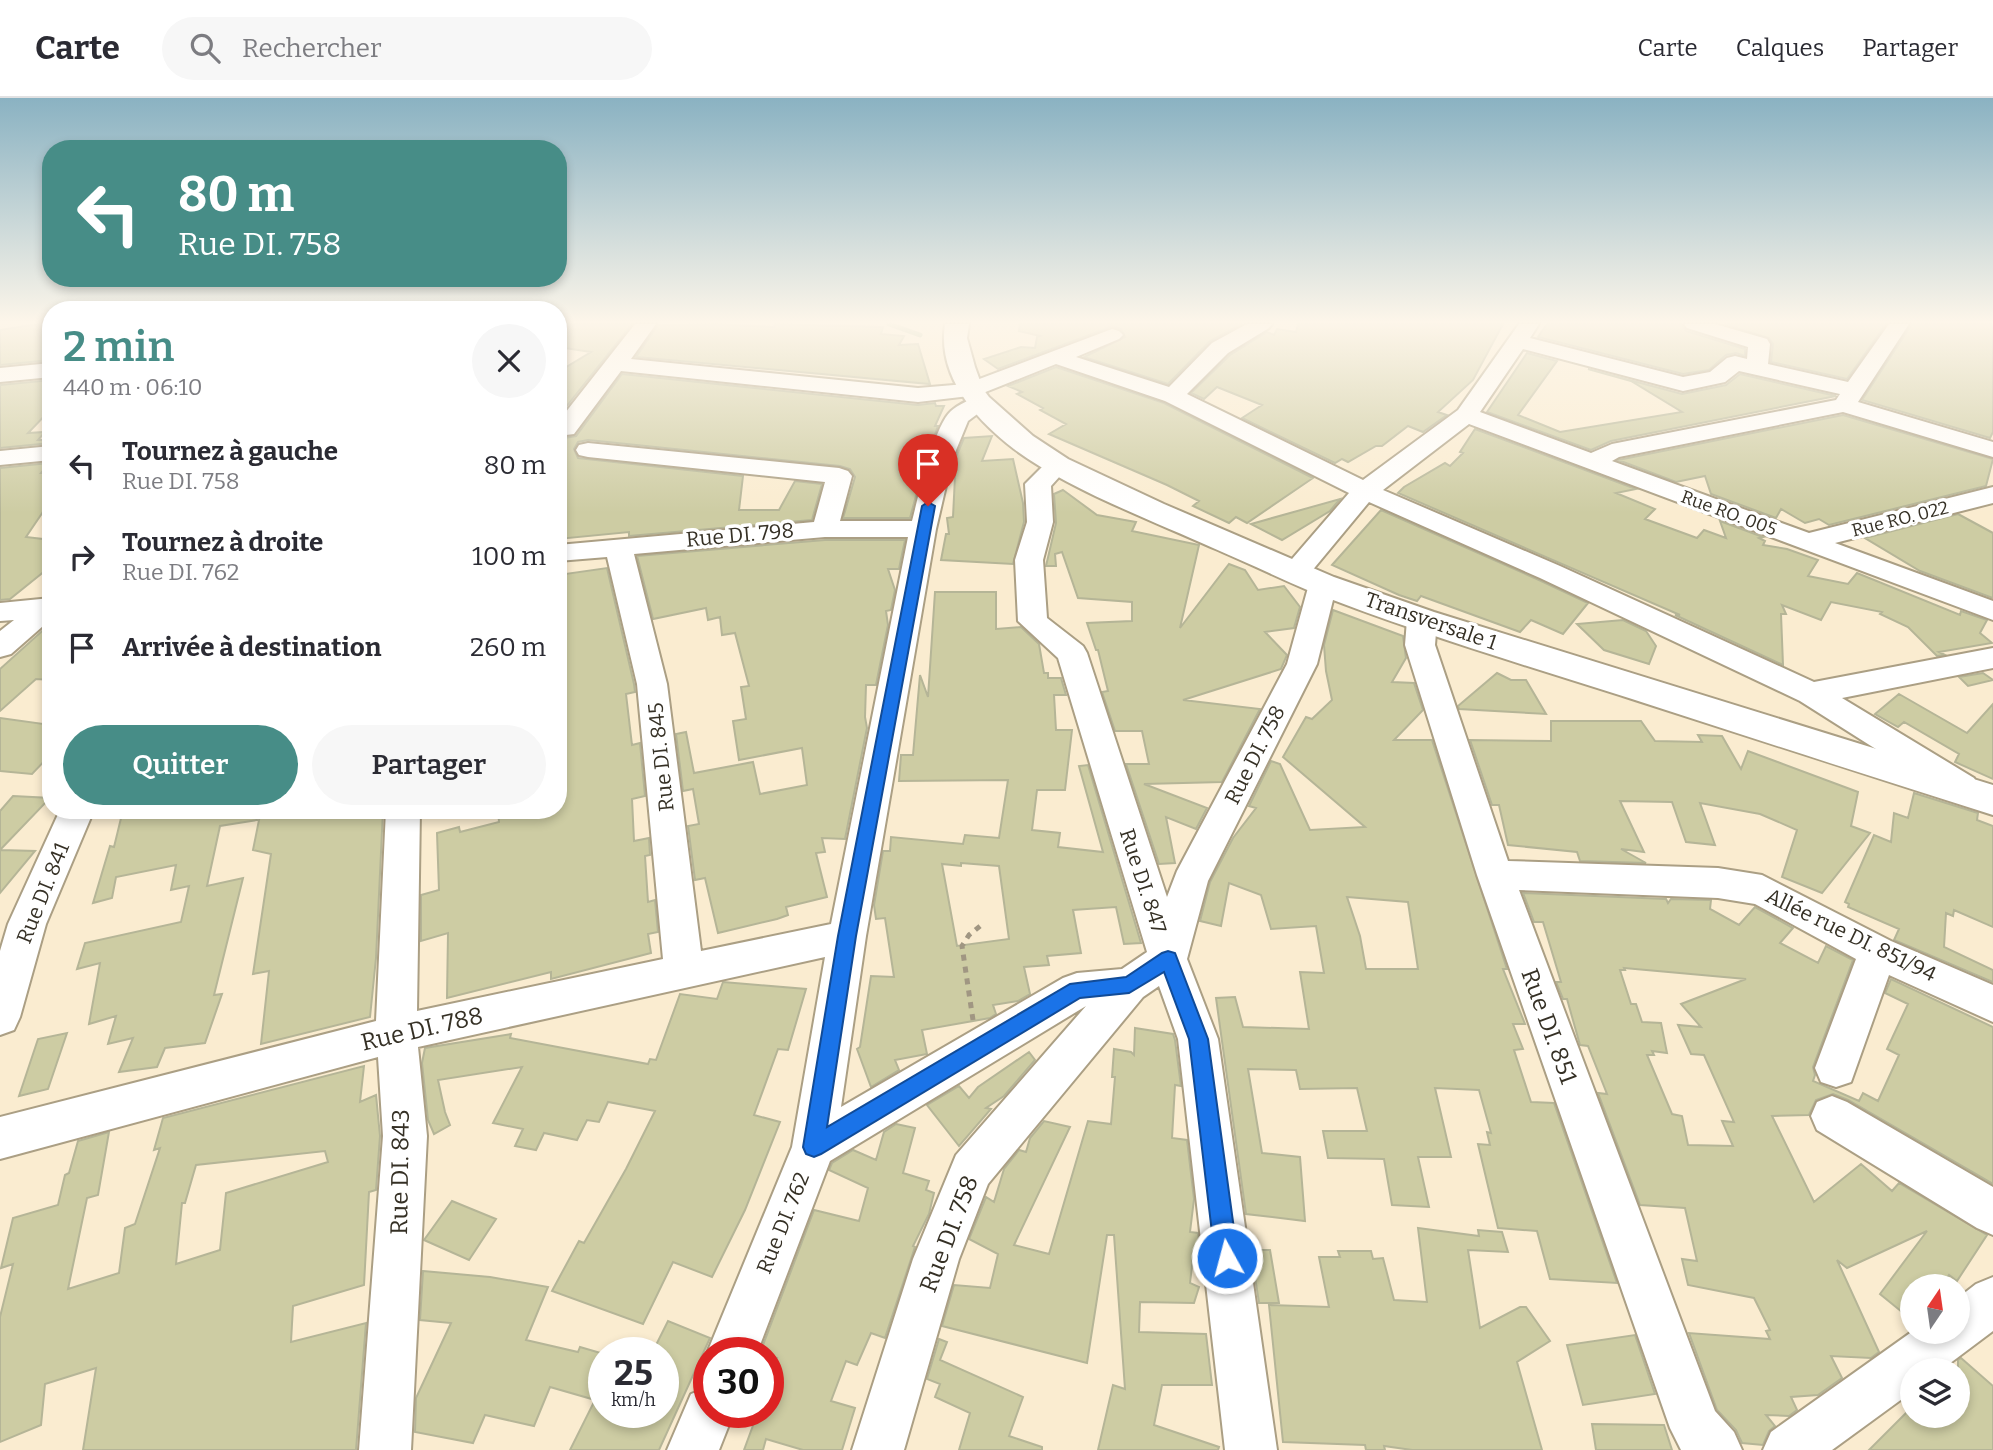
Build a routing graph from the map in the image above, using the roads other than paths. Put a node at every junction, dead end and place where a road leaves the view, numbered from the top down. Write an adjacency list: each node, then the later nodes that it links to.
1 (597, 387): 14 (street)
2 (834, 387): 11 (street)
3 (972, 387): 11 (main road)
4 (996, 387): 11 (street)
5 (1145, 387): 10 (street)
6 (1181, 387): 10 (street)
7 (1485, 387): 13 (street)
8 (1815, 387): 12 (street)
9 (1856, 387): 12 (street)
10 (1172, 396): 21 (street)
11 (975, 397): 20 (main road, Transversale 1); 26 (street, Rue DI. 762)
12 (1849, 398): 16 (street); 19 (street)
13 (1466, 415): 19 (street, Rue RO. 005); 21 (street)
14 (567, 423)
15 (587, 450): 25 (street)
16 (1993, 450)
17 (42, 454): 18 (street)
18 (0, 458)
19 (1592, 462): 27 (street, Rue RO. 005)
20 (1059, 465): 30 (main road, Transversale 1); 46 (street, Rue DI. 847)
21 (1365, 491): 30 (street); 38 (street)
22 (1993, 495): 23 (street, Rue RO. 022)
23 (1962, 503): 24 (street); 27 (street, Rue RO. 022)
24 (1993, 522)
25 (825, 528): 26 (street, Rue DI. 798); 28 (street, Rue DI. 798)
26 (923, 529): 44 (street, Rue DI. 762)
27 (1806, 542): 32 (street, Rue RO. 005)
28 (618, 546): 29 (street, Rue DI. 798); 47 (street, Rue DI. 845)
29 (567, 551)
30 (1310, 578): 35 (main road, Transversale 1); 46 (street, Rue DI. 758)
31 (42, 609): 33 (street)
32 (1993, 611)
33 (0, 612)
34 (42, 614): 36 (street)
35 (1422, 620): 39 (main road, Transversale 1); 42 (street, Rue DI. 851)
36 (0, 647)
37 (1993, 658): 38 (street)
38 (1811, 693): 39 (street)
39 (1984, 797)
40 (72, 819): 43 (street, Rue DI. 841)
41 (403, 819): 51 (street, Rue DI. 843)
42 (1494, 875): 45 (street, Allée rue DI. 851/94); 62 (street, Rue DI. 851)
43 (14, 928): 50 (street, Rue DI. 841)
44 (847, 936): 47 (street, Rue DI. 788); 55 (street, Rue DI. 762)
45 (1878, 952): 49 (street, Allée rue DI. 851/94); 52 (street)
46 (1168, 958): 48 (street, Rue DI. 758); 66 (street, Rue DI. 847)
47 (684, 971): 51 (street, Rue DI. 788)
48 (1129, 985): 55 (street, Rue DI. 758); 65 (street, Rue DI. 758)
49 (1993, 1004)
50 (0, 1017)
51 (396, 1034): 54 (street, Rue DI. 788); 63 (street, Rue DI. 843)
52 (1836, 1068)
53 (1832, 1116): 56 (street)
54 (0, 1138)
55 (814, 1147): 59 (street, Rue DI. 762)
56 (1993, 1212)
57 (1993, 1301): 58 (street)
58 (1970, 1319)
59 (738, 1337)
60 (1935, 1344): 67 (street)
61 (703, 1428): 64 (street)
62 (1706, 1439)
63 (385, 1450)
64 (694, 1450)
65 (878, 1450)
66 (1251, 1450)
67 (1789, 1450)

